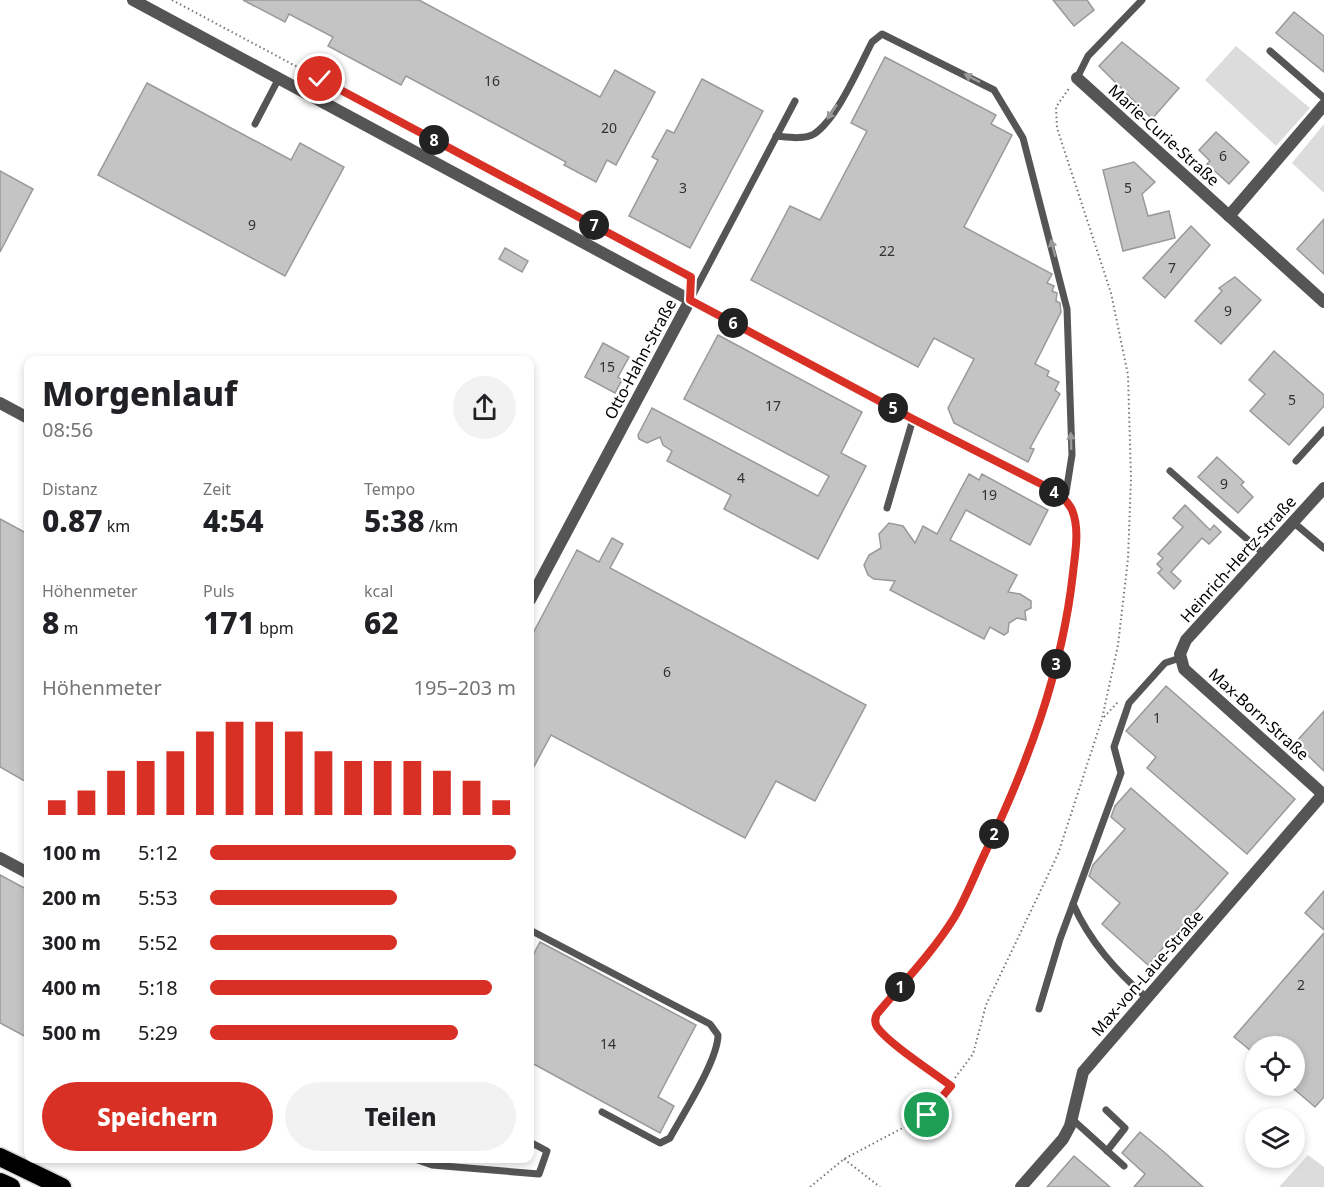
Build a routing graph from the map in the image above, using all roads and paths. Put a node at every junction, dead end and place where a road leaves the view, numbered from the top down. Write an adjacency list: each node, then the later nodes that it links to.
1 (133, 0): 5 (street)
2 (172, 0): 13 (path)
3 (1142, 0): 6 (lane)
4 (1270, 51): 7 (lane)
5 (279, 78): 10 (lane); 13 (street)
6 (1077, 78): 12 (street, Marie-Curie-Straße); 37 (path)
7 (1324, 98)
8 (795, 101): 11 (lane, Otto-Hahn-Straße)
9 (1324, 105): 12 (street)
10 (255, 124)
11 (776, 136): 13 (lane, Otto-Hahn-Straße); 23 (lane, one-way to 11)
12 (1229, 216): 14 (street, Marie-Curie-Straße)
13 (690, 300): 17 (lane); 28 (street, Otto-Hahn-Straße)
14 (1324, 302)
15 (0, 403): 16 (street)
16 (24, 416)
17 (913, 419): 21 (lane); 24 (lane)
18 (1324, 430): 19 (lane)
19 (1296, 461)
20 (1170, 471): 27 (lane)
21 (1030, 479): 23 (path)
22 (1324, 488): 25 (street, Heinrich-Hertz-Straße)
23 (1065, 499): 37 (path)
24 (888, 508)
25 (1293, 522): 26 (lane); 27 (street, Heinrich-Hertz-Straße)
26 (1324, 548)
27 (1264, 554): 29 (street, Heinrich-Hertz-Straße)
28 (534, 592)
29 (1180, 656): 30 (street, Max-Born-Straße); 33 (lane)
30 (1324, 795): 35 (street, Max-von-Laue-Straße)
31 (0, 858): 32 (street)
32 (24, 871)
33 (1073, 904): 35 (lane); 36 (lane)
34 (534, 932): 39 (lane)
35 (1147, 999): 40 (street, Max-von-Laue-Straße)
36 (1039, 1010)
37 (951, 1086): 44 (path)
38 (1106, 1110): 42 (lane)
39 (602, 1112)
40 (1072, 1119): 42 (lane); 52 (street, Max-von-Laue-Straße)
41 (534, 1144): 45 (lane)
42 (1107, 1152): 46 (lane)
43 (0, 1157): 49 (highway)
44 (844, 1159): 50 (path); 51 (path)
45 (424, 1163)
46 (1124, 1166)
47 (0, 1182): 48 (highway)
48 (11, 1187)
49 (62, 1187)
50 (810, 1187)
51 (880, 1187)
52 (1022, 1187)

